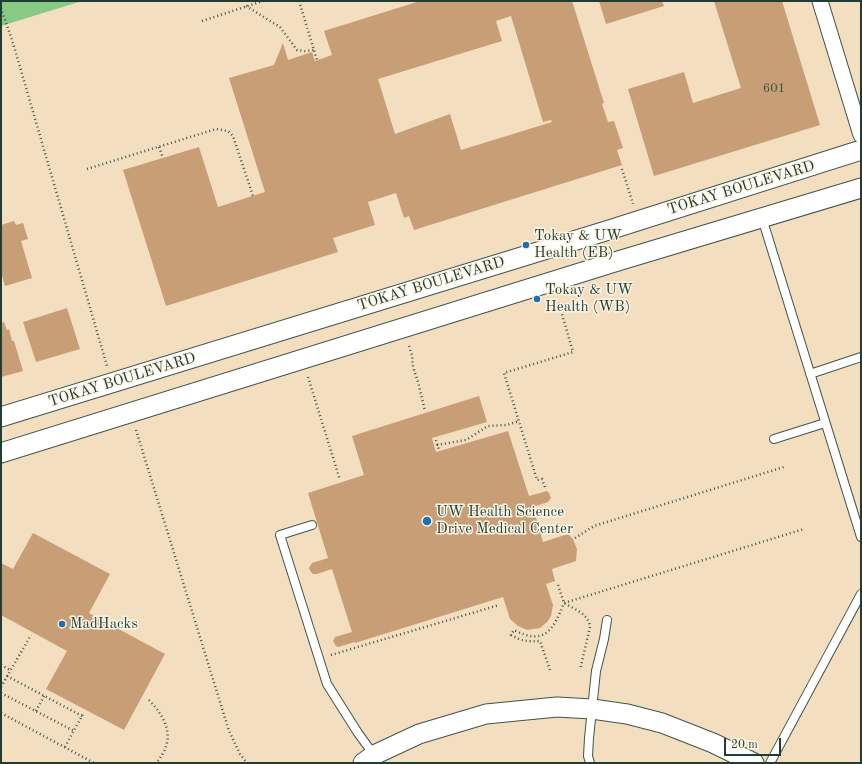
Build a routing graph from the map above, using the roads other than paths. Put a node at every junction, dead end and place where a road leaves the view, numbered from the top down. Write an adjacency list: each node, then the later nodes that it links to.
1 (820, 1): 2 (street)
2 (861, 136)
3 (861, 150): 8 (street, TOKAY BOULEVARD)
4 (861, 188): 5 (street)
5 (762, 218): 7 (lane); 11 (street)
6 (861, 358): 7 (lane)
7 (810, 374): 9 (lane)
8 (1, 417)
9 (825, 423): 10 (lane); 13 (lane)
10 (774, 438)
11 (1, 453)
12 (312, 525): 17 (lane)
13 (861, 537)
14 (861, 594): 20 (lane)
15 (607, 620): 16 (lane)
16 (592, 709): 17 (street); 18 (lane); 19 (street)
17 (369, 759)
18 (590, 763)
19 (754, 763)
20 (770, 763)

